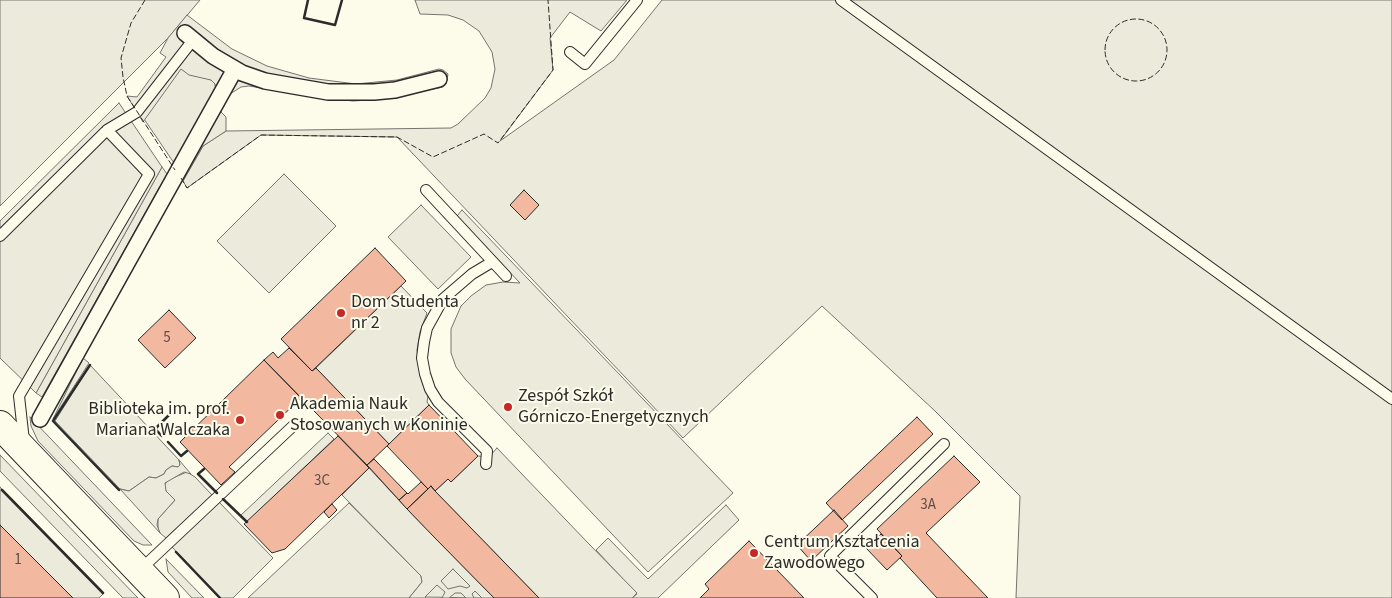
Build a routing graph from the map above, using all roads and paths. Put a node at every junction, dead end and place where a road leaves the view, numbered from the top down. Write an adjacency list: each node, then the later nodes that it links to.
1 (637, 0): 4 (lane)
2 (841, 0): 12 (lane)
3 (189, 37): 5 (street); 7 (lane)
4 (570, 52)
5 (235, 69): 6 (street); 13 (street)
6 (439, 79)
7 (108, 130): 9 (lane); 17 (lane)
8 (426, 190): 10 (lane)
9 (0, 236)
10 (492, 262): 11 (lane); 18 (lane)
11 (506, 276)
12 (1392, 399)
13 (40, 419)
14 (0, 424): 17 (main road)
15 (294, 426): 19 (lane)
16 (944, 444): 21 (lane)
17 (25, 450): 19 (main road)
18 (486, 464)
19 (139, 571): 20 (main road)
20 (165, 598)
21 (872, 598)

